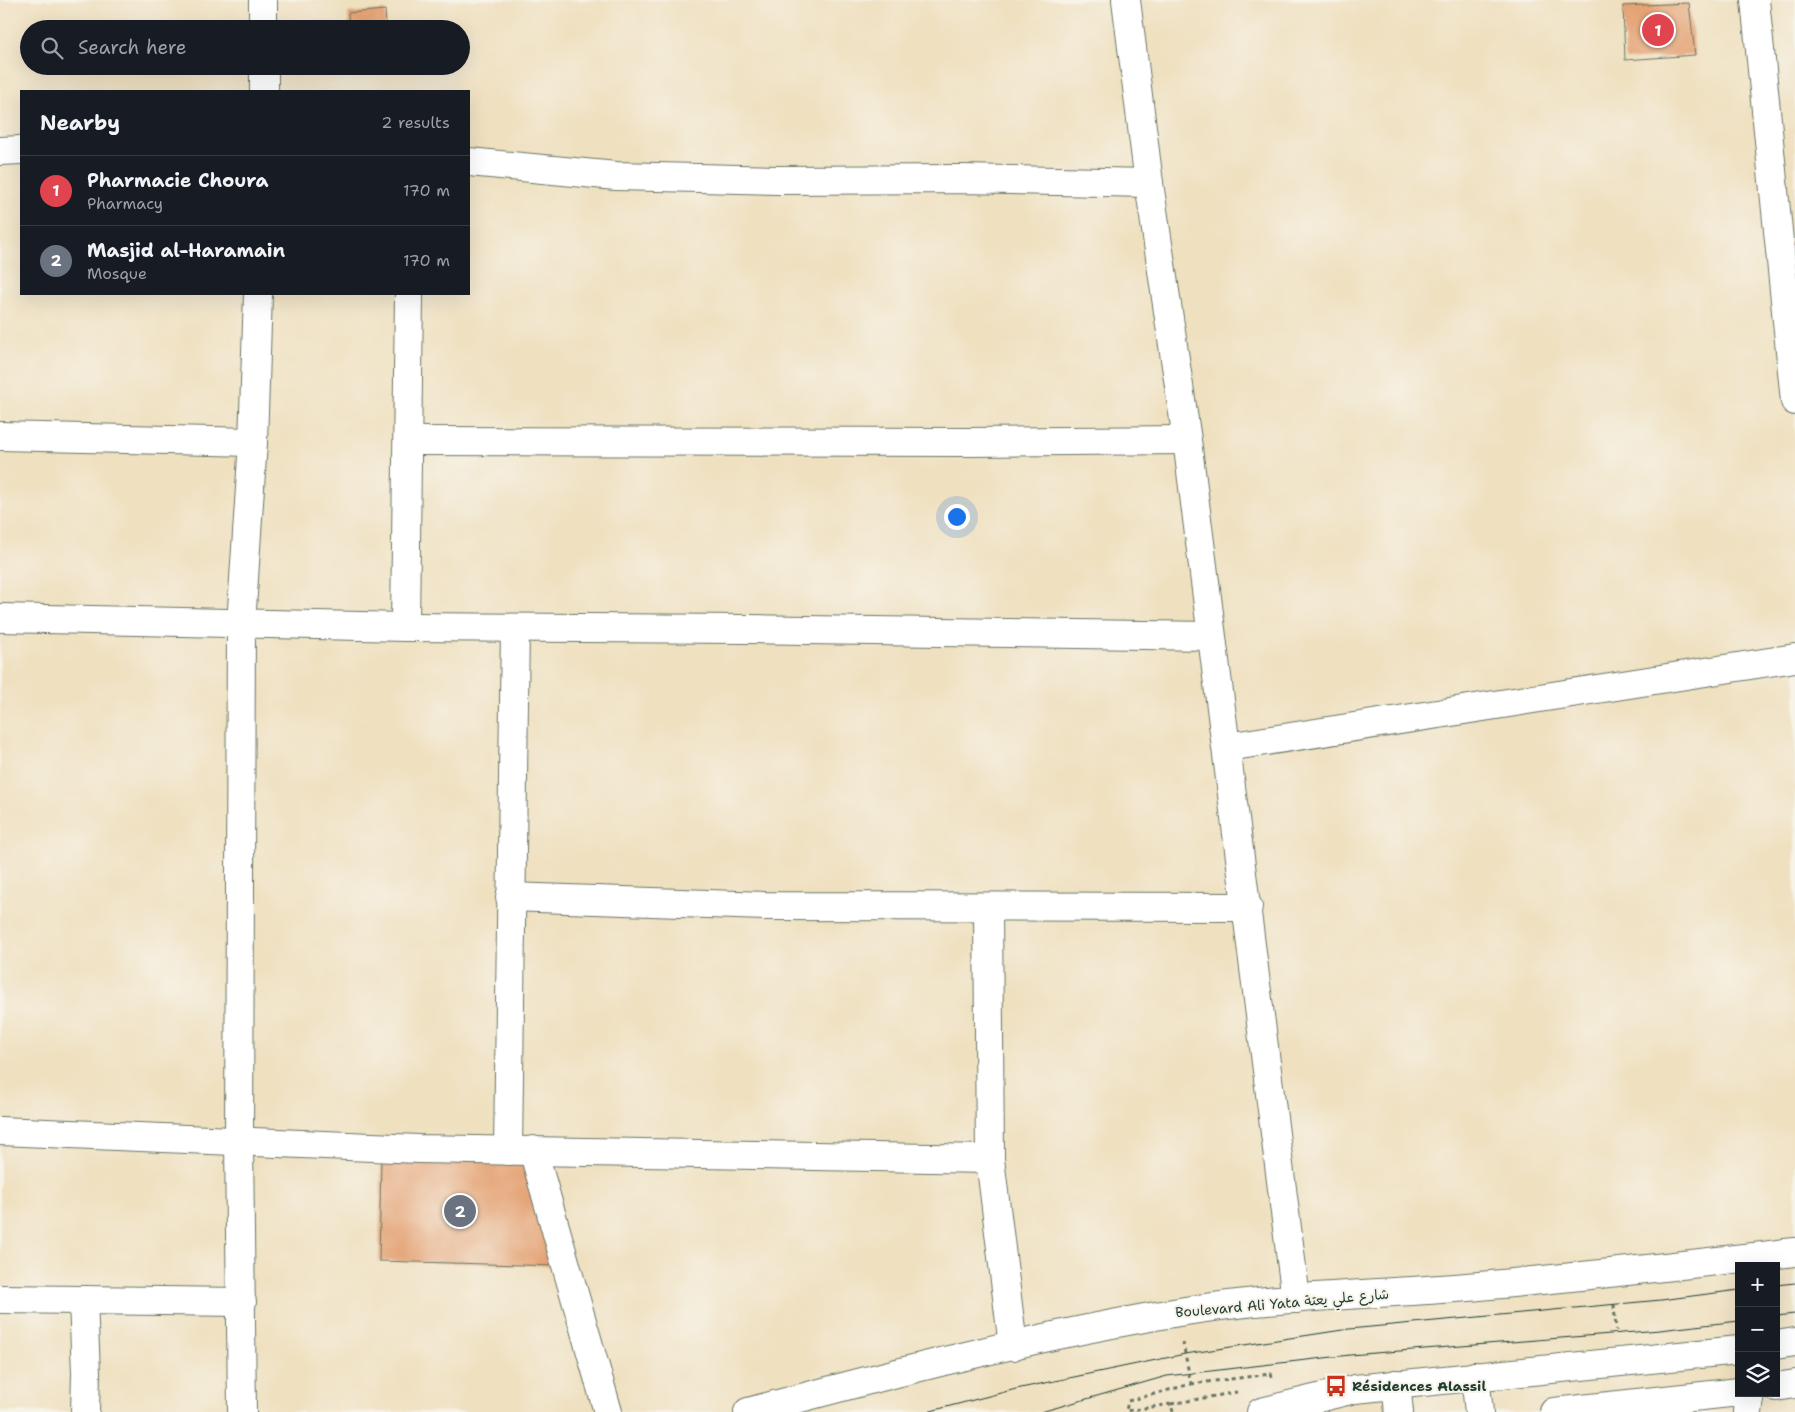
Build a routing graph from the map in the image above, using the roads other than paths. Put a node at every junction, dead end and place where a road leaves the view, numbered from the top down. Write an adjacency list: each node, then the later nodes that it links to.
1 (263, 0): 4 (street)
2 (1126, 0): 10 (street)
3 (1755, 0): 13 (street)
4 (263, 20)
5 (264, 75): 6 (street)
6 (264, 90)
7 (20, 150): 8 (street)
8 (0, 151)
9 (470, 162): 10 (street)
10 (1149, 183): 15 (street)
11 (258, 295): 17 (street)
12 (409, 295): 16 (street)
13 (1795, 401)
14 (0, 436): 17 (street)
15 (1187, 440): 16 (street); 22 (street)
16 (408, 441): 20 (street)
17 (252, 442): 19 (street)
18 (0, 618): 19 (street)
19 (241, 624): 20 (street); 29 (street)
20 (406, 627): 21 (street)
21 (515, 628): 22 (street); 25 (street)
22 (1211, 636): 24 (street)
23 (1795, 658): 24 (street)
24 (1227, 747): 26 (street)
25 (510, 898): 27 (street); 30 (street)
26 (1248, 907): 27 (street); 34 (street)
27 (988, 908): 31 (street)
28 (0, 1131): 29 (street)
29 (239, 1142): 30 (street); 36 (street)
30 (520, 1150): 31 (street); 49 (street)
31 (990, 1159): 39 (street)
32 (1795, 1252): 34 (street, Boulevard Ali Yata شارع علي يعتة)
33 (0, 1299): 35 (street)
34 (1296, 1299): 39 (street, Boulevard Ali Yata شارع علي يعتة)
35 (83, 1300): 36 (street); 47 (street)
36 (242, 1302): 48 (street)
37 (1795, 1342): 38 (street)
38 (1780, 1344)
39 (1013, 1346): 50 (street, Boulevard Ali Yata شارع علي يعتة)
40 (1735, 1350): 41 (street)
41 (1475, 1376): 42 (street); 53 (street)
42 (1396, 1384): 51 (street); 52 (street)
43 (1795, 1384): 44 (street)
44 (1780, 1386)
45 (1735, 1392): 54 (street)
46 (1750, 1397): 55 (street)
47 (85, 1412)
48 (242, 1412)
49 (608, 1412)
50 (748, 1412)
51 (1261, 1412)
52 (1399, 1412)
53 (1479, 1412)
54 (1554, 1412)
55 (1748, 1412)

